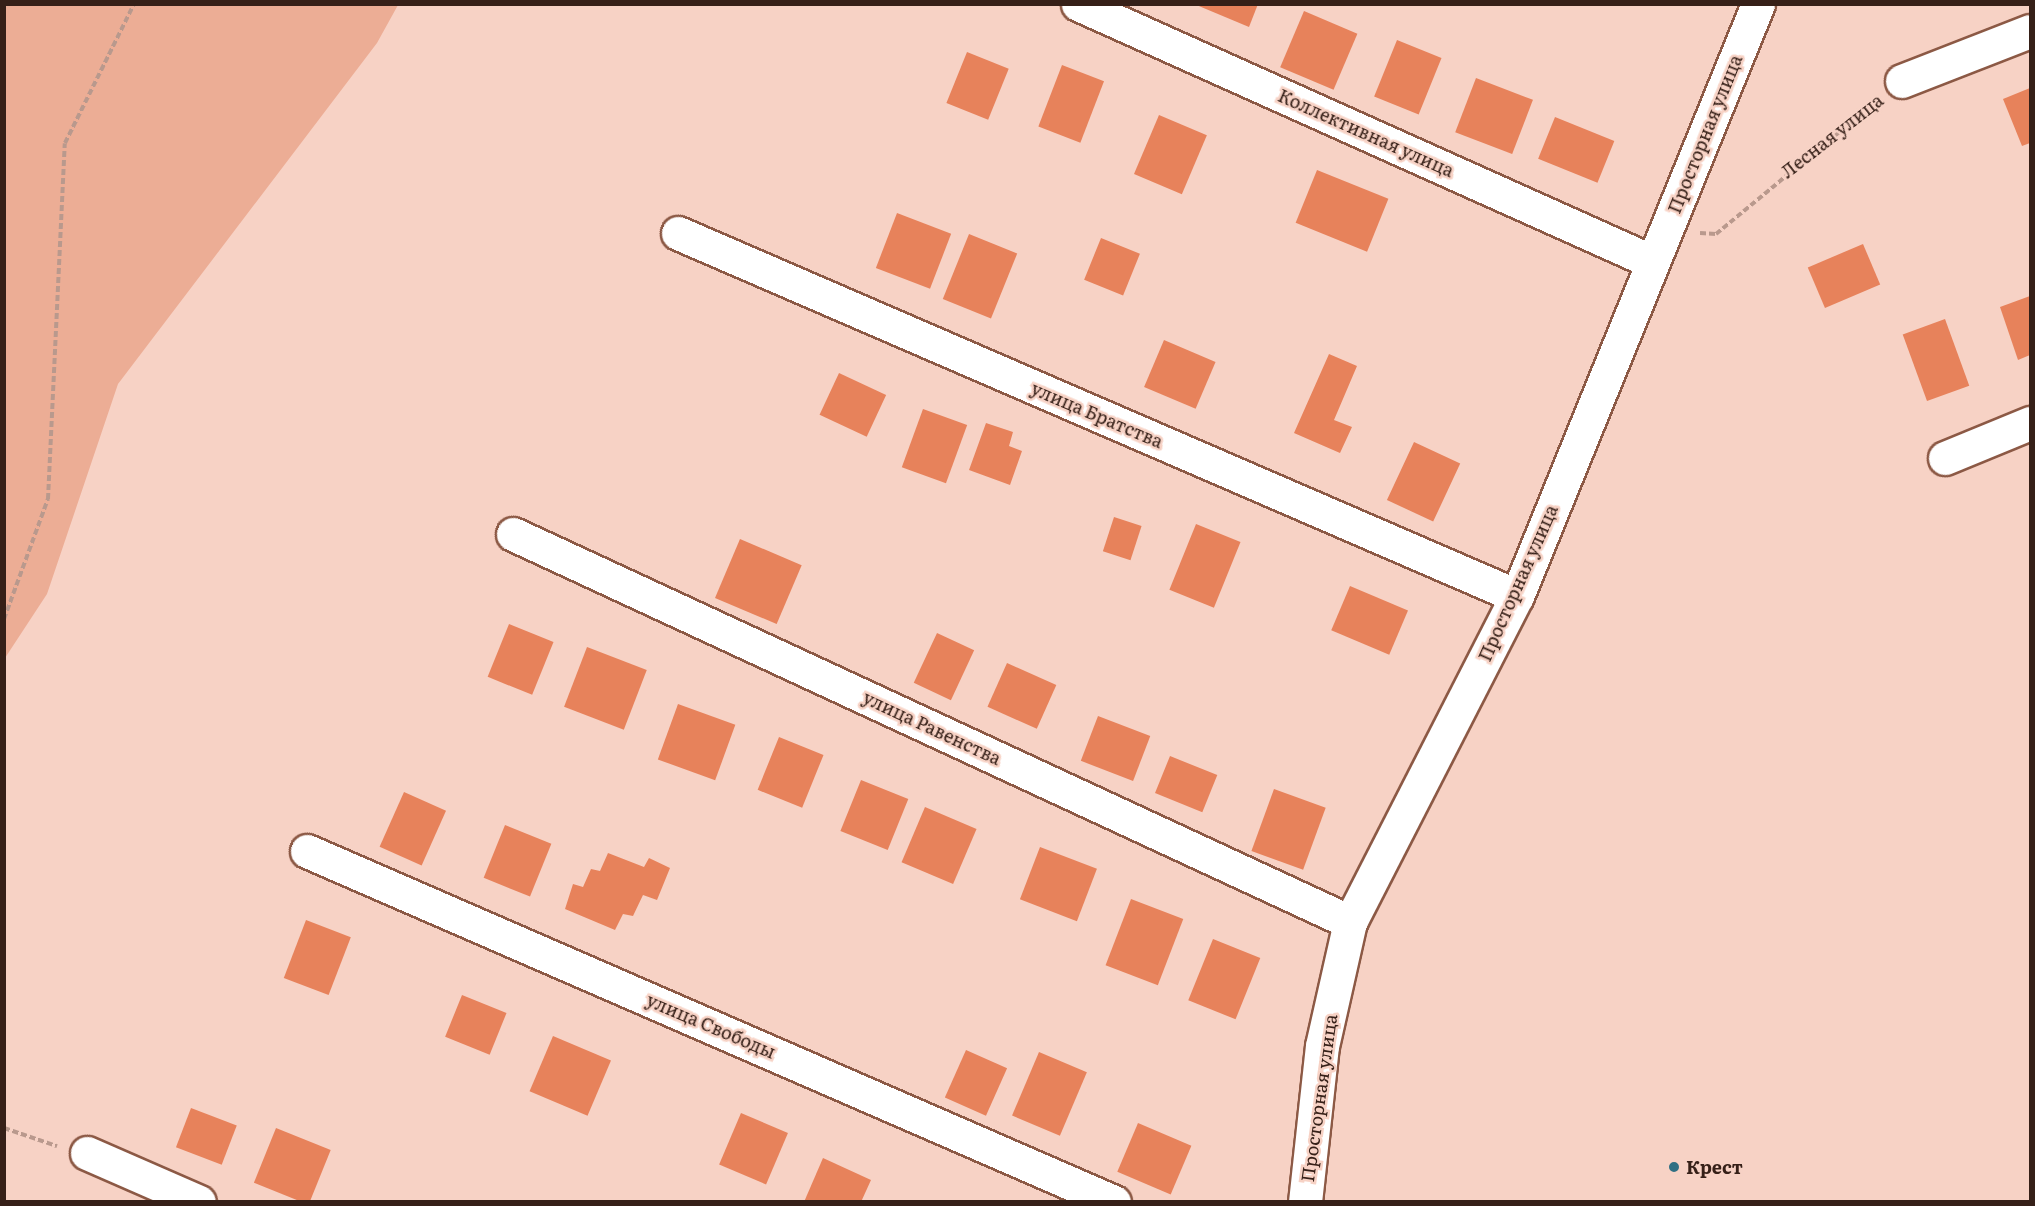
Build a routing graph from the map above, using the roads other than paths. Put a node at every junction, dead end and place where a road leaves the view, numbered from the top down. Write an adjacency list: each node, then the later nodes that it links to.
1 (1078, 4): 6 (street, Коллективная улица)
2 (1758, 4): 6 (street, Просторная улица)
3 (2031, 31): 4 (street)
4 (1902, 81)
5 (678, 233): 10 (street, улица Братства)
6 (1653, 262): 10 (street, Просторная улица)
7 (2031, 423): 8 (street)
8 (1945, 458)
9 (513, 534): 12 (street, улица Равенства)
10 (1516, 596): 12 (street, Просторная улица)
11 (307, 851): 15 (street, улица Свободы)
12 (1350, 922): 16 (street, Просторная улица)
13 (87, 1153): 14 (street)
14 (199, 1202)
15 (1114, 1202)
16 (1305, 1202)

